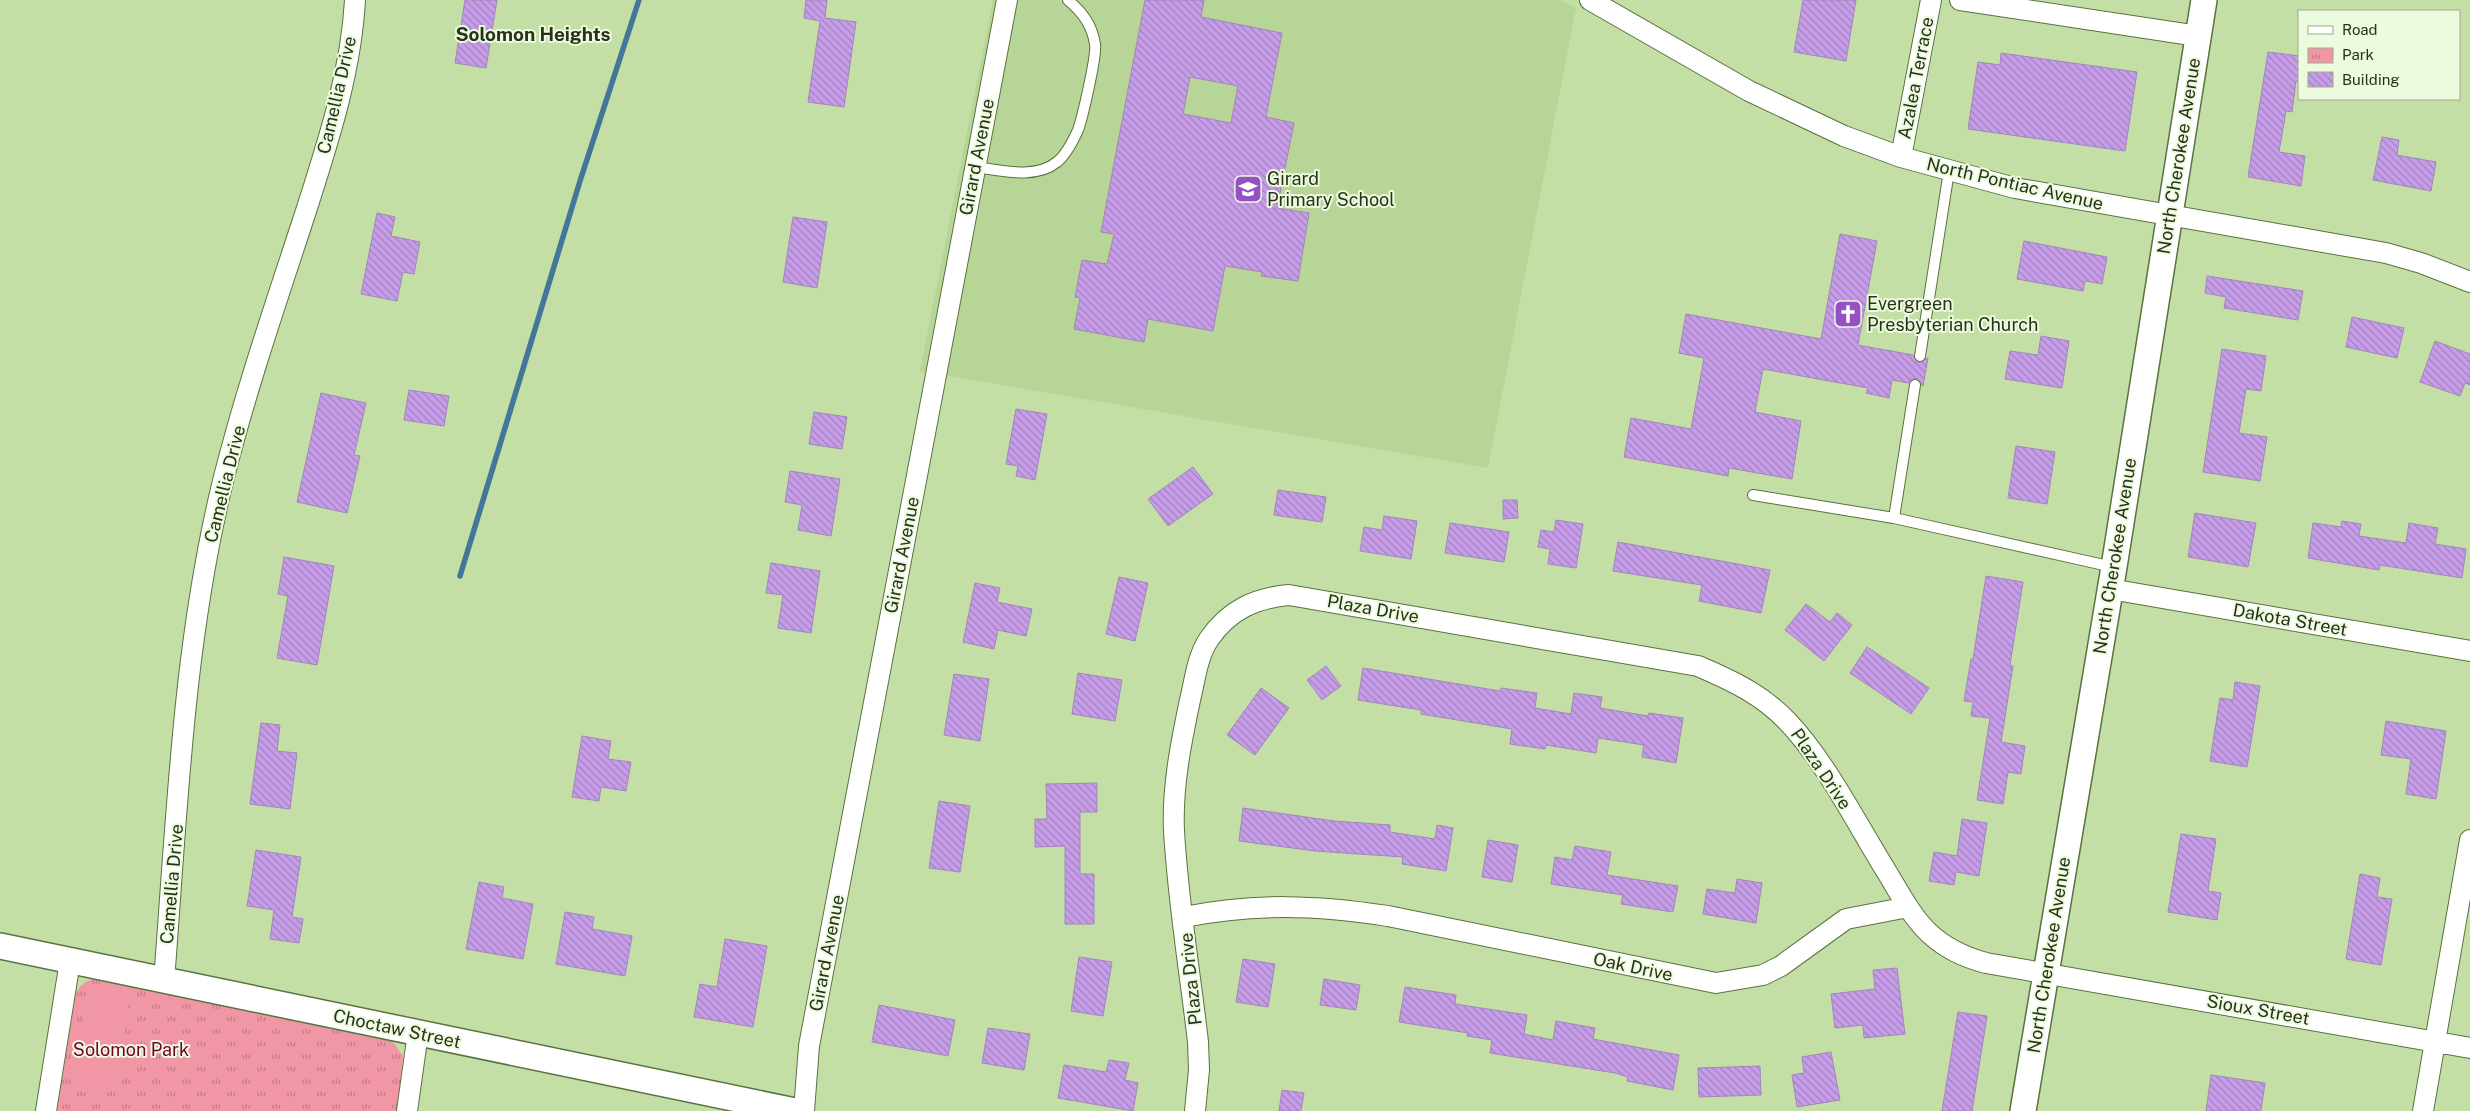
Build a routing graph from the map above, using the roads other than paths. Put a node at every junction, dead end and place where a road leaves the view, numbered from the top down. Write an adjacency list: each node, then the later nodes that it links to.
1 (355, 0): 26 (street, Camellia Drive)
2 (1007, 0): 10 (street, Girard Avenue)
3 (1068, 0): 10 (lane)
4 (1590, 0): 9 (street, North Pontiac Avenue)
5 (1931, 0): 9 (street, Azalea Terrace)
6 (1960, 0): 8 (street)
7 (2204, 0): 8 (street, North Cherokee Avenue)
8 (2198, 36): 12 (street, North Cherokee Avenue)
9 (1901, 157): 11 (street, North Pontiac Avenue)
10 (975, 167): 33 (street, Girard Avenue)
11 (1949, 172): 12 (street, North Pontiac Avenue); 14 (lane)
12 (2171, 216): 13 (street, North Pontiac Avenue); 18 (street, North Cherokee Avenue)
13 (2470, 282)
14 (1920, 356)
15 (1915, 385): 17 (lane)
16 (1753, 495): 17 (lane)
17 (1894, 518): 18 (lane)
18 (2112, 578): 19 (street, Dakota Street); 25 (street, North Cherokee Avenue)
19 (2470, 651)
20 (2470, 840): 28 (street)
21 (1908, 907): 22 (street, Oak Drive); 22 (street, Plaza Drive); 25 (street)
22 (1184, 917): 34 (street, Plaza Drive)
23 (0, 946): 24 (street, Choctaw Street)
24 (70, 961): 26 (street, Choctaw Street); 30 (street)
25 (2046, 972): 28 (street, Sioux Street); 35 (street, North Cherokee Avenue)
26 (164, 981): 27 (street, Choctaw Street)
27 (418, 1033): 31 (street); 32 (street, Choctaw Street)
28 (2435, 1042): 29 (street, Sioux Street); 36 (street)
29 (2470, 1048)
30 (46, 1111)
31 (407, 1111)
32 (795, 1111)
33 (804, 1111)
34 (1195, 1111)
35 (2023, 1111)
36 (2423, 1111)

